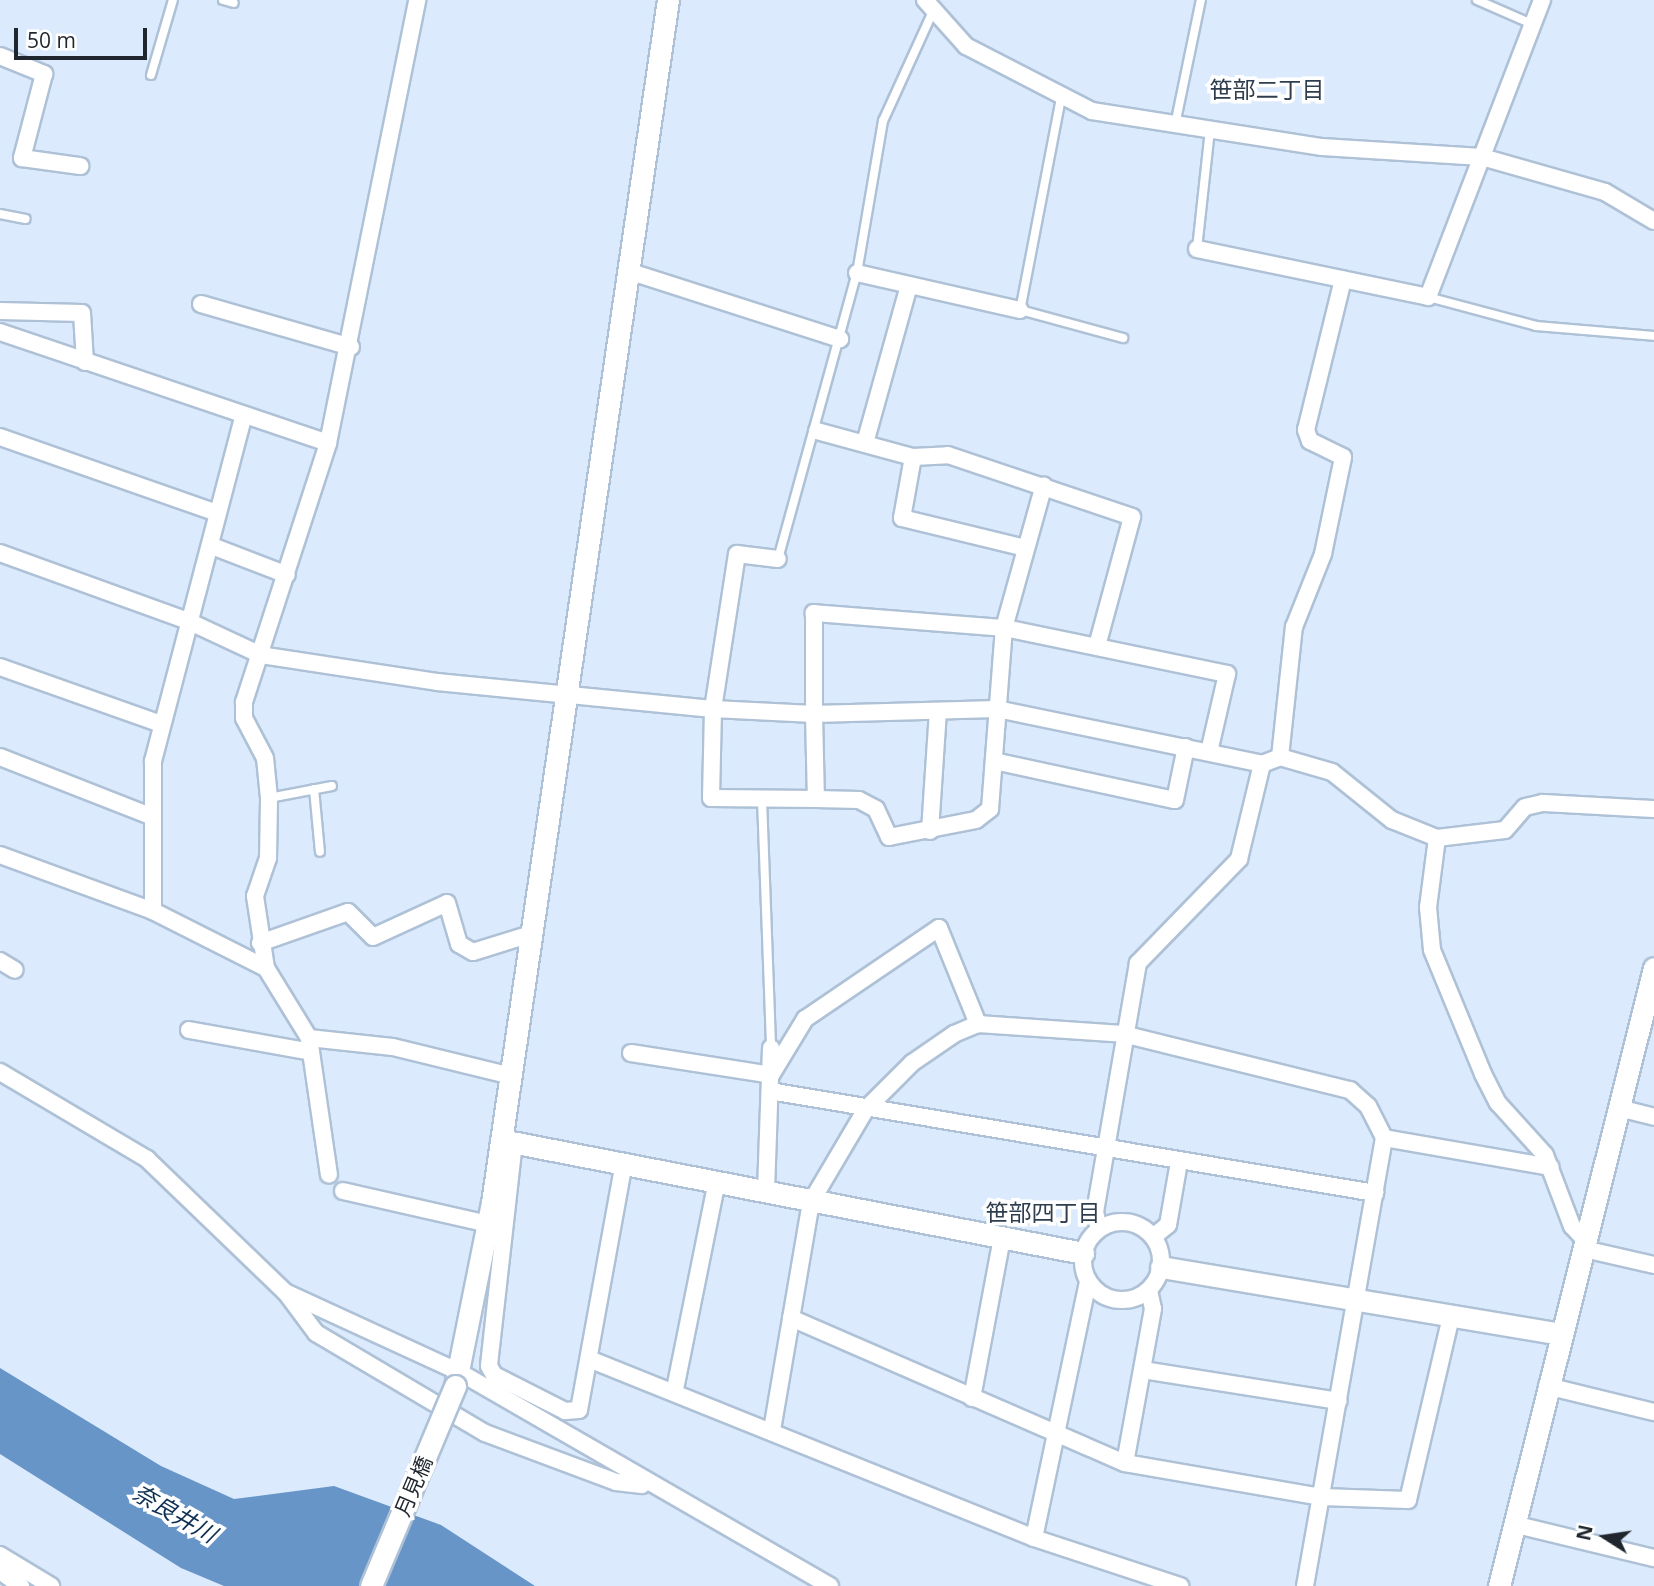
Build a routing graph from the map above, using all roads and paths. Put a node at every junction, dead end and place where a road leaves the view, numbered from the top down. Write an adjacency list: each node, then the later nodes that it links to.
1 (173, 0): 12 (lane)
2 (223, 0): 8 (lane)
3 (417, 0): 34 (street)
4 (668, 0): 22 (street, 月見橋)
5 (1201, 0): 14 (lane)
6 (1477, 0): 10 (lane)
7 (1542, 0): 10 (street)
8 (234, 3)
9 (930, 3): 13 (street); 23 (lane)
10 (1532, 24): 16 (street)
11 (0, 56): 17 (street)
12 (151, 75)
13 (1061, 98): 14 (street); 28 (lane)
14 (1175, 125): 15 (street)
15 (1210, 129): 16 (street); 21 (lane)
16 (1482, 157): 20 (street); 26 (street)
17 (80, 166)
18 (0, 214): 19 (lane)
19 (26, 219)
20 (1654, 221)
21 (1197, 249): 24 (street)
22 (628, 271): 33 (street); 54 (street, 月見橋)
23 (857, 273): 25 (street); 33 (lane)
24 (1343, 279): 26 (street); 63 (street)
25 (909, 285): 28 (street); 40 (street)
26 (1428, 297): 31 (lane)
27 (201, 304): 34 (street)
28 (1020, 310): 32 (lane)
29 (0, 311): 35 (street)
30 (0, 332): 35 (street)
31 (1654, 336)
32 (1123, 338)
33 (840, 339): 37 (lane)
34 (351, 346): 39 (street)
35 (85, 362): 36 (street)
36 (243, 419): 39 (street); 43 (street)
37 (817, 431): 40 (street); 47 (lane)
38 (0, 436): 43 (street)
39 (328, 443): 48 (street)
40 (865, 443): 41 (street)
41 (913, 457): 42 (street); 45 (street)
42 (1044, 485): 45 (street); 51 (street)
43 (217, 513): 44 (street)
44 (212, 546): 48 (street); 49 (street)
45 (1025, 548): 50 (street)
46 (0, 553): 49 (street)
47 (778, 559): 55 (street)
48 (287, 575): 52 (street)
49 (188, 621): 52 (street); 59 (street)
50 (1004, 628): 51 (street); 56 (street); 58 (street)
51 (1097, 646): 61 (street)
52 (261, 655): 54 (street); 68 (street)
53 (0, 667): 59 (street)
54 (567, 692): 55 (street); 78 (street, 月見橋)
55 (713, 709): 58 (street); 69 (street)
56 (997, 709): 57 (street); 60 (street); 64 (street)
57 (939, 712): 58 (street); 73 (street)
58 (814, 714): 70 (street)
59 (161, 724): 72 (street)
60 (1186, 747): 61 (street); 64 (street)
61 (1209, 751): 65 (street)
62 (0, 757): 72 (street)
63 (1280, 757): 65 (street); 74 (street)
64 (994, 761): 73 (street)
65 (1262, 764): 86 (street)
66 (332, 786): 67 (lane)
67 (314, 789): 68 (lane); 75 (lane)
68 (269, 798): 79 (street)
69 (762, 799): 70 (street); 88 (lane)
70 (816, 799): 73 (street)
71 (1654, 809): 74 (street)
72 (152, 817): 77 (street)
73 (930, 831)
74 (1437, 838): 101 (street)
75 (320, 852)
76 (0, 855): 77 (street)
77 (153, 911): 81 (street)
78 (531, 934): 79 (street); 91 (street, 月見橋)
79 (260, 943): 81 (street)
80 (0, 961): 83 (street)
81 (266, 968): 87 (street)
82 (1654, 968): 93 (street)
83 (15, 970)
84 (978, 1024): 86 (street); 92 (street); 94 (street)
85 (189, 1030): 87 (street)
86 (1123, 1034): 96 (street); 98 (street)
87 (310, 1045): 91 (street); 102 (street)
88 (771, 1048): 92 (street)
89 (631, 1054): 92 (street)
90 (0, 1072): 118 (street)
91 (511, 1076): 97 (street, 月見橋)
92 (771, 1083): 94 (street); 105 (street)
93 (1619, 1108): 95 (street); 112 (street)
94 (866, 1109): 98 (street); 107 (street)
95 (1654, 1117)
96 (1384, 1138): 101 (street); 106 (street)
97 (508, 1141): 100 (street); 108 (street, 月見橋); 123 (street)
98 (1105, 1149): 99 (street); 109 (street)
99 (1179, 1162): 106 (street); 110 (street)
100 (624, 1163): 103 (street); 123 (street)
101 (1551, 1167): 112 (street)
102 (329, 1175)
103 (717, 1180): 105 (street); 127 (street)
104 (343, 1191): 108 (street)
105 (766, 1191): 107 (street)
106 (1375, 1193): 119 (street)
107 (811, 1202): 111 (street); 121 (street)
108 (488, 1224): 125 (street, 月見橋)
109 (1099, 1229): 110 (street); 113 (street)
110 (1153, 1237): 115 (street)
111 (1002, 1238): 113 (street); 128 (street)
112 (1585, 1245): 114 (street); 122 (street)
113 (1083, 1253): 116 (street)
114 (1654, 1265)
115 (1161, 1267): 117 (street); 119 (street)
116 (1088, 1281): 117 (street); 132 (street)
117 (1149, 1290): 124 (street)
118 (285, 1292): 125 (street); 134 (street)
119 (1356, 1300): 120 (street); 129 (street)
120 (1451, 1316): 122 (street); 135 (street)
121 (791, 1318): 128 (street); 131 (street)
122 (1560, 1334): 126 (street)
123 (589, 1359): 127 (street)
124 (1143, 1370): 129 (street); 133 (street)
125 (458, 1380): 134 (street); 143 (street, 月見橋, bridge)
126 (1547, 1385): 130 (street); 136 (street)
127 (675, 1389): 131 (street)
128 (972, 1398): 132 (street)
129 (1339, 1401): 135 (street)
130 (1654, 1412)
131 (772, 1430): 137 (street)
132 (1055, 1432): 133 (street); 137 (street)
133 (1125, 1463): 135 (street)
134 (648, 1486): 144 (street)
135 (1322, 1497): 146 (street)
136 (1513, 1524): 139 (street); 147 (street)
137 (1034, 1538): 145 (street)
138 (0, 1555): 142 (street)
139 (1654, 1558)
140 (0, 1571): 141 (street)
141 (21, 1586)
142 (51, 1586)
143 (371, 1586)
144 (830, 1586)
145 (1180, 1586)
146 (1305, 1586)
147 (1499, 1586)

